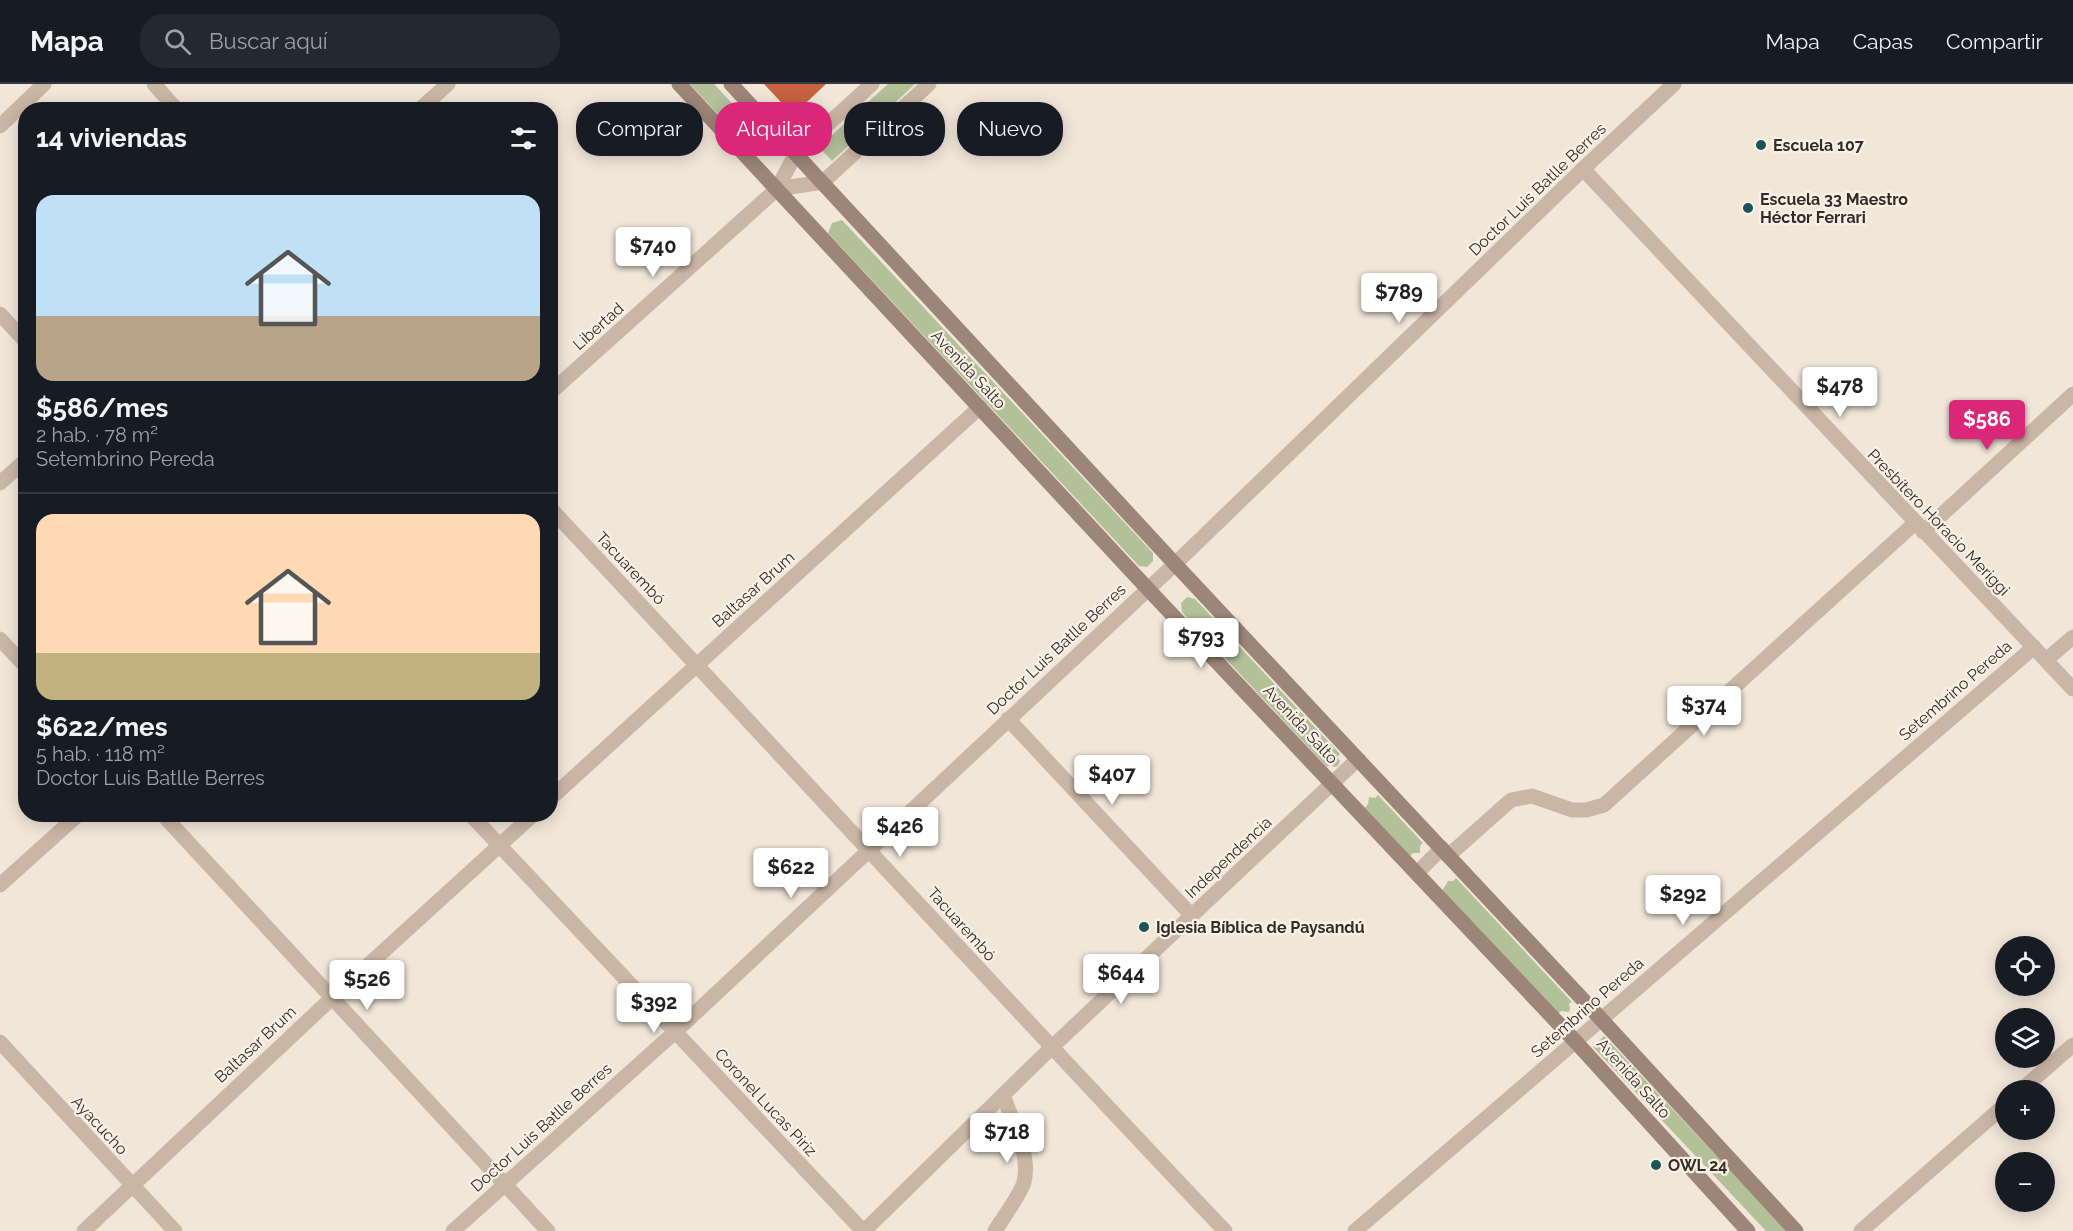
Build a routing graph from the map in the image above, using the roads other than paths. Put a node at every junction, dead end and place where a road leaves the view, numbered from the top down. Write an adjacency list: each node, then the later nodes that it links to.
1 (44, 84): 9 (street)
2 (154, 84): 10 (street)
3 (448, 84): 11 (street)
4 (679, 84): 20 (street, Avenida Salto)
5 (731, 84): 12 (street, Avenida Salto)
6 (872, 84): 14 (street, Libertad)
7 (929, 84): 19 (street)
8 (1674, 84): 18 (street, Doctor Luis Batlle Berres)
9 (25, 102)
10 (170, 102)
11 (428, 102)
12 (748, 102)
13 (18, 109): 15 (street)
14 (832, 120)
15 (0, 126)
16 (794, 156): 20 (street, Libertad)
17 (799, 156): 19 (street, Avenida Salto)
18 (1583, 169): 29 (street, Presbítero Horacio Meriggi); 30 (street, Doctor Luis Batlle Berres)
19 (823, 182): 20 (street); 30 (street, Avenida Salto)
20 (777, 189): 23 (street, Libertad); 25 (street, Avenida Salto)
21 (0, 314): 22 (street)
22 (18, 333)
23 (558, 386)
24 (2073, 394): 29 (street)
25 (980, 407): 31 (street, Avenida Salto); 37 (street, Baltasar Brum)
26 (18, 467): 27 (street)
27 (0, 483)
28 (558, 516): 37 (street, Tacuarembó)
29 (1919, 528): 34 (street, Presbítero Horacio Meriggi); 49 (street)
30 (1175, 564): 31 (street, Doctor Luis Batlle Berres); 40 (street, Avenida Salto)
31 (1147, 588): 39 (street, Doctor Luis Batlle Berres); 41 (street, Avenida Salto)
32 (2073, 637): 36 (street)
33 (0, 639): 35 (street)
34 (2034, 647): 36 (street, Presbítero Horacio Meriggi); 54 (street, Setembrino Pereda)
35 (18, 658)
36 (2046, 660): 38 (street, Presbítero Horacio Meriggi)
37 (697, 664): 42 (street, Baltasar Brum); 48 (street, Tacuarembó)
38 (2073, 689)
39 (1008, 719): 48 (street, Doctor Luis Batlle Berres); 52 (street)
40 (1358, 759): 41 (street, Independencia); 49 (street, Avenida Salto)
41 (1333, 784): 50 (street, Avenida Salto); 52 (street, Independencia)
42 (558, 792)
43 (70, 822): 51 (street)
44 (169, 822): 53 (street)
45 (478, 822): 47 (street, Coronel Lucas Píriz)
46 (526, 822): 47 (street, Baltasar Brum)
47 (500, 846): 53 (street, Baltasar Brum); 55 (street, Coronel Lucas Píriz)
48 (868, 848): 55 (street, Doctor Luis Batlle Berres); 59 (street, Tacuarembó)
49 (1445, 852): 50 (street); 54 (street, Avenida Salto)
50 (1417, 873): 56 (street, Avenida Salto)
51 (0, 885)
52 (1192, 916): 59 (street, Independencia)
53 (332, 998): 63 (street); 64 (street, Baltasar Brum)
54 (1601, 1019): 56 (street, Setembrino Pereda); 74 (street, Avenida Salto)
55 (675, 1032): 63 (street, Doctor Luis Batlle Berres); 69 (street, Coronel Lucas Píriz)
56 (1575, 1041): 72 (street, Setembrino Pereda); 73 (street, Avenida Salto)
57 (0, 1042): 64 (street, Ayacucho)
58 (2073, 1045): 60 (street)
59 (1051, 1048): 61 (street, Independencia); 71 (street, Tacuarembó)
60 (2033, 1080)
61 (1003, 1095): 69 (street, Independencia); 70 (street)
62 (1995, 1114): 75 (street)
63 (504, 1184): 67 (street, Doctor Luis Batlle Berres); 68 (street)
64 (132, 1185): 65 (street, Baltasar Brum); 66 (street, Ayacucho)
65 (84, 1231)
66 (175, 1231)
67 (453, 1231)
68 (548, 1231)
69 (863, 1231)
70 (995, 1231)
71 (1225, 1231)
72 (1354, 1231)
73 (1748, 1231)
74 (1796, 1231)
75 (1861, 1231)

